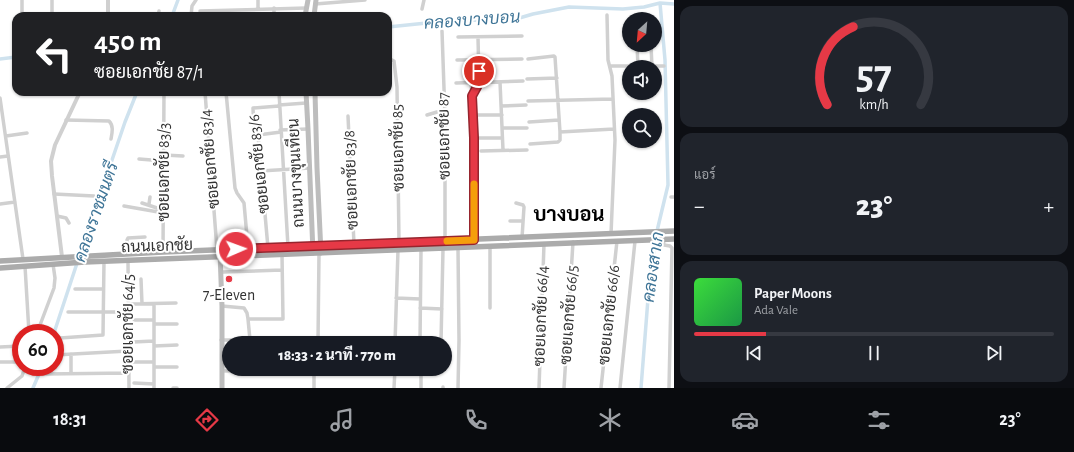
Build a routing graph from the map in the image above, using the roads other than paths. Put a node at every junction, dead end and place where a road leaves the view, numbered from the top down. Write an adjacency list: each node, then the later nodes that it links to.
1 (22, 0): 15 (street)
2 (52, 0): 16 (street)
3 (108, 0): 17 (street)
4 (196, 0): 18 (street)
5 (258, 0): 12 (street)
6 (308, 0): 11 (main road)
7 (365, 0): 9 (street)
8 (424, 0): 13 (street)
9 (316, 2): 21 (main road)
10 (274, 8): 11 (street); 12 (street); 19 (street)
11 (306, 8): 20 (main road)
12 (258, 9): 14 (street)
13 (422, 9)
14 (200, 11)
15 (22, 12)
16 (52, 12)
17 (108, 12)
18 (191, 12)
19 (274, 12)
20 (306, 12)
21 (315, 12)
22 (607, 15): 32 (street)
23 (442, 31): 54 (street, ซอยเอกชัย 87)
24 (522, 36): 26 (street)
25 (458, 37): 26 (street)
26 (478, 37): 30 (street)
27 (522, 59): 30 (street)
28 (528, 59): 34 (street)
29 (457, 60): 30 (street)
30 (479, 60): 37 (street)
31 (392, 61): 115 (street, ซอยเอกชัย 85)
32 (610, 66): 33 (street); 48 (street)
33 (622, 66)
34 (557, 78): 38 (street); 49 (street)
35 (456, 82): 36 (street)
36 (471, 82): 37 (street); 46 (street)
37 (479, 82): 38 (street); 46 (street)
38 (500, 82): 52 (street)
39 (78, 96): 59 (street)
40 (164, 96): 78 (street, ซอยเอกชัย 83/3)
41 (205, 96): 128 (street, ซอยเอกชัย 83/4)
42 (226, 96): 124 (street)
43 (279, 96): 51 (street)
44 (306, 96): 50 (main road, ถนนบางขุนเทียน)
45 (315, 96): 85 (main road, ถนนบางขุนเทียน)
46 (472, 96): 56 (street)
47 (0, 98): 53 (street)
48 (613, 99): 49 (street); 65 (street)
49 (558, 100): 52 (street); 60 (street)
50 (306, 103): 51 (street); 64 (main road, ถนนบางขุนเทียน)
51 (279, 106): 66 (street); 69 (street, ซอยเอกชัย 83/6)
52 (501, 106): 57 (street)
53 (1, 111): 70 (street)
54 (445, 112): 55 (street); 111 (street, ซอยเอกชัย 87)
55 (427, 114)
56 (473, 115): 57 (street); 71 (street)
57 (502, 115): 62 (street)
58 (348, 116): 116 (street, ซอยเอกชัย 83/8)
59 (66, 120): 73 (street); 88 (street)
60 (559, 120): 61 (street); 67 (street)
61 (529, 122)
62 (502, 128): 63 (street); 72 (street)
63 (527, 128)
64 (308, 129): 66 (street); 84 (main road, ถนนบางขุนเทียน)
65 (614, 129): 67 (street); 104 (street)
66 (280, 131): 69 (street); 86 (street)
67 (560, 132): 74 (street)
68 (27, 133): 70 (street)
69 (258, 135): 87 (street, ซอยเอกชัย 83/6)
70 (6, 136): 79 (street)
71 (474, 138): 72 (street); 109 (street)
72 (502, 138): 75 (street)
73 (111, 139)
74 (530, 144)
75 (502, 150): 76 (street); 77 (street)
76 (527, 150)
77 (481, 151)
78 (164, 155): 80 (street); 83 (street, ซอยเอกชัย 83/3)
79 (8, 156): 81 (street); 91 (street)
80 (184, 156)
81 (0, 157)
82 (139, 159): 83 (street)
83 (164, 161): 97 (street, ซอยเอกชัย 83/3)
84 (310, 168): 85 (main road); 86 (street); 119 (main road, ถนนบางขุนเทียน)
85 (317, 168): 120 (main road, ถนนบางขุนเทียน)
86 (284, 170): 87 (street); 123 (street)
87 (260, 171): 125 (street, ซอยเอกชัย 83/6)
88 (54, 194): 89 (street); 99 (street)
89 (94, 196)
90 (150, 196): 95 (street)
91 (15, 202): 94 (street); 137 (street)
92 (142, 202): 95 (street)
93 (516, 203): 101 (street)
94 (0, 204)
95 (149, 204): 97 (street)
96 (124, 206): 98 (street)
97 (164, 208): 98 (street, ซอยเอกชัย 83/3)
98 (164, 213): 131 (street, ซอยเอกชัย 83/3)
99 (57, 216): 102 (street); 136 (street)
100 (510, 220): 101 (street)
101 (523, 221): 107 (street)
102 (69, 223)
103 (674, 231): 104 (main road, ถนนเอกชัย)
104 (611, 234): 107 (main road, ถนนเอกชัย)
105 (145, 237): 133 (street)
106 (508, 238): 107 (main road, ถนนเอกชัย); 109 (main road, ถนนเอกชัย); 121 (main road)
107 (524, 238): 117 (main road)
108 (674, 239): 110 (main road, ถนนเอกชัย)
109 (474, 240): 111 (main road, ถนนเอกชัย)
110 (662, 240): 113 (main road, ถนนเอกชัย); 213 (street)
111 (445, 241): 115 (main road, ถนนเอกชัย)
112 (616, 241): 113 (main road, ถนนเอกชัย); 114 (main road, ถนนเอกชัย); 211 (street, ซอยเอกชัย 66/6)
113 (635, 241): 212 (street)
114 (573, 242): 118 (main road, ถนนเอกชัย); 210 (street, ซอยเอกชัย 66/5)
115 (399, 243): 116 (main road, ถนนเอกชัย)
116 (354, 244): 120 (main road, ถนนเอกชัย)
117 (529, 244): 118 (main road, ถนนเอกชัย); 121 (main road, ถนนเอกชัย)
118 (544, 244): 209 (street, ซอยเอกชัย 66/4)
119 (313, 245): 120 (main road, ถนนเอกชัย); 123 (main road, ถนนเอกชัย); 132 (main road, ถนนบางขุนเทียน)
120 (321, 245): 132 (main road, ถนนบางขุนเทียน)
121 (508, 245): 122 (main road, ถนนเอกชัย)
122 (490, 246): 126 (main road, ถนนเอกชัย); 158 (street)
123 (288, 247): 125 (main road, ถนนเอกชัย)
124 (248, 248): 125 (main road, ถนนเอกชัย); 128 (main road, ถนนเอกชัย)
125 (268, 248)
126 (458, 248): 127 (main road, ถนนเอกชัย); 208 (street)
127 (443, 249): 130 (main road, ถนนเอกชัย); 159 (street)
128 (220, 250): 131 (main road, ถนนเอกชัย); 135 (main road)
129 (398, 250): 130 (main road, ถนนเอกชัย); 132 (main road, ถนนเอกชัย); 150 (street)
130 (421, 250): 151 (street)
131 (164, 252): 133 (main road, ถนนเอกชัย)
132 (318, 253): 134 (main road, ถนนเอกชัย); 169 (street)
133 (127, 254): 136 (main road, ถนนเอกชัย)
134 (282, 254): 135 (main road, ถนนเอกชัย); 144 (street)
135 (221, 256): 138 (main road, ถนนเอกชัย); 145 (main road); 146 (main road)
136 (62, 257): 137 (main road, ถนนเอกชัย)
137 (23, 259): 139 (main road, ถนนเอกชัย)
138 (128, 260): 140 (main road, ถนนเอกชัย); 153 (street, ซอยเอกชัย 64/5)
139 (0, 261)
140 (104, 261): 141 (main road, ถนนเอกชัย); 149 (street)
141 (53, 264): 142 (main road, ถนนเอกชัย); 167 (street)
142 (25, 266): 143 (main road, ถนนเอกชัย); 166 (street)
143 (0, 268)
144 (282, 270): 145 (street); 163 (street)
145 (223, 272): 146 (main road)
146 (221, 278): 156 (main road)
147 (141, 279): 154 (street)
148 (75, 289): 149 (street)
149 (103, 289): 161 (street)
150 (396, 298): 151 (street); 170 (street)
151 (420, 299): 157 (street)
152 (176, 303): 155 (street)
153 (129, 304): 154 (street); 162 (street, ซอยเอกชัย 64/5)
154 (142, 304): 155 (street)
155 (154, 304): 165 (street)
156 (222, 306): 163 (street); 174 (main road)
157 (420, 308): 159 (street); 171 (street)
158 (490, 308)
159 (442, 309): 172 (street)
160 (68, 312): 161 (street)
161 (103, 312): 162 (street); 173 (street)
162 (129, 312): 180 (street, ซอยเอกชัย 64/5)
163 (248, 319): 174 (street)
164 (134, 320): 165 (street)
165 (154, 322): 168 (street); 176 (street)
166 (28, 324)
167 (40, 324)
168 (177, 324)
169 (318, 336)
170 (395, 336)
171 (420, 336)
172 (441, 336)
173 (64, 338)
174 (221, 340): 189 (main road)
175 (133, 342): 176 (street)
176 (154, 344): 177 (street); 186 (street)
177 (177, 345)
178 (12, 346): 179 (street)
179 (0, 347)
180 (128, 351): 182 (street); 192 (street, ซอยเอกชัย 64/5)
181 (64, 354): 182 (street)
182 (71, 354): 191 (street)
183 (0, 362): 184 (street)
184 (12, 362)
185 (133, 362): 186 (street)
186 (153, 362): 188 (street)
187 (177, 366): 188 (street)
188 (154, 367): 199 (street)
189 (222, 371)
190 (64, 373): 191 (street)
191 (71, 373): 192 (street)
192 (129, 373): 201 (street, ซอยเอกชัย 64/5)
193 (22, 376): 200 (street)
194 (222, 376): 204 (main road)
195 (314, 376): 205 (street)
196 (395, 376): 206 (street)
197 (420, 376): 207 (street)
198 (134, 383): 199 (street)
199 (154, 386)
200 (7, 388)
201 (129, 388)
202 (173, 388): 203 (street)
203 (177, 388)
204 (222, 388)
205 (314, 388)
206 (394, 388)
207 (421, 388)
208 (458, 388)
209 (539, 388)
210 (564, 388)
211 (601, 388)
212 (620, 388)
213 (669, 388)

